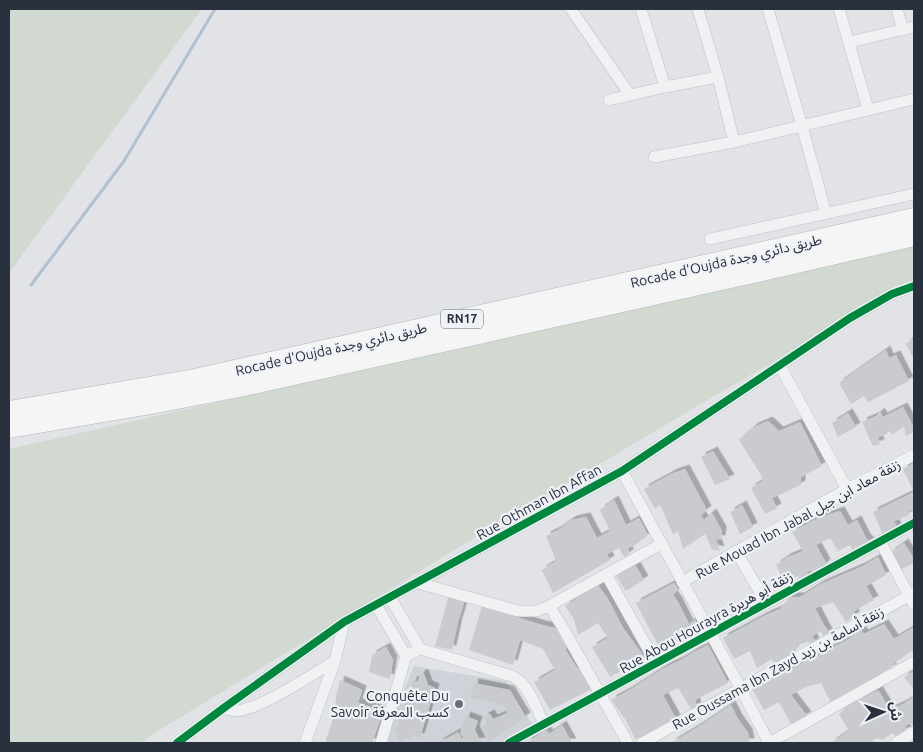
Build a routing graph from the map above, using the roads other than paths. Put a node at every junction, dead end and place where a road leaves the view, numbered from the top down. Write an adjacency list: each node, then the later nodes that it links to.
1 (571, 9): 11 (street)
2 (641, 9): 10 (street)
3 (698, 9): 9 (street)
4 (768, 9): 15 (street)
5 (839, 9): 8 (street)
6 (897, 9): 7 (street)
7 (909, 28): 8 (street)
8 (849, 42): 14 (street)
9 (718, 77): 10 (street); 16 (street)
10 (665, 87): 11 (street)
11 (630, 95): 13 (street)
12 (914, 99): 14 (street)
13 (609, 100)
14 (868, 109): 15 (street)
15 (802, 126): 16 (street); 19 (street)
16 (734, 142): 17 (street)
17 (654, 157)
18 (914, 194): 19 (street)
19 (826, 214): 22 (street)
20 (914, 218): 25 (highway, Rocade d'Oujda طريق دائري وجدة / RN17)
21 (914, 236): 26 (highway, Rocade d'Oujda طريق دائري وجدة / RN17)
22 (710, 239)
23 (914, 286): 24 (street, Rue Othman Ibn Affan)
24 (780, 366): 28 (street, Rue Othman Ibn Affan); 29 (street)
25 (9, 411)
26 (9, 428)
27 (914, 455): 29 (street, Rue Mouad Ibn Jabal زنقة معاد ابن جبل)
28 (622, 471): 32 (street); 36 (street, Rue Othman Ibn Affan)
29 (847, 489): 33 (street, Rue Mouad Ibn Jabal زنقة معاد ابن جبل)
30 (914, 523): 31 (street, Rue Abou Hourayra زنقة أبو هريرة)
31 (880, 541): 38 (street); 39 (street, Rue Abou Hourayra زنقة أبو هريرة)
32 (660, 544): 34 (street); 35 (street)
33 (736, 551): 35 (street, Rue Mouad Ibn Jabal زنقة معاد ابن جبل); 39 (street)
34 (606, 574): 41 (street); 48 (street)
35 (682, 582): 43 (street)
36 (418, 583): 37 (street, Rue Othman Ibn Affan); 41 (street)
37 (390, 598): 40 (street, Rue Othman Ibn Affan); 44 (street)
38 (913, 598): 49 (street, Rue Oussama Ibn Zayd زنقة أسامة بن زيد)
39 (766, 604): 43 (street, Rue Abou Hourayra زنقة أبو هريرة)
40 (376, 605): 42 (street, Rue Othman Ibn Affan); 45 (street)
41 (549, 606): 50 (street)
42 (344, 622): 46 (street); 51 (street, Rue Othman Ibn Affan)
43 (710, 634): 48 (street, Rue Abou Hourayra زنقة أبو هريرة); 49 (street)
44 (420, 649): 45 (street); 52 (street)
45 (406, 656): 56 (street)
46 (334, 661): 51 (street); 55 (street)
47 (914, 662): 60 (street)
48 (656, 663): 50 (street, Rue Abou Hourayra زنقة أبو هريرة)
49 (740, 689): 59 (street, Rue Oussama Ibn Zayd زنقة أسامة بن زيد); 60 (street)
50 (601, 694): 52 (street, Rue Abou Hourayra زنقة أبو هريرة); 58 (street)
51 (225, 707): 54 (street, Rue Othman Ibn Affan)
52 (544, 724): 57 (street, Rue Abou Hourayra زنقة أبو هريرة)
53 (914, 732): 61 (street)
54 (177, 743)
55 (305, 743)
56 (381, 743)
57 (509, 743)
58 (628, 743)
59 (642, 743)
60 (769, 743)
61 (896, 743)

